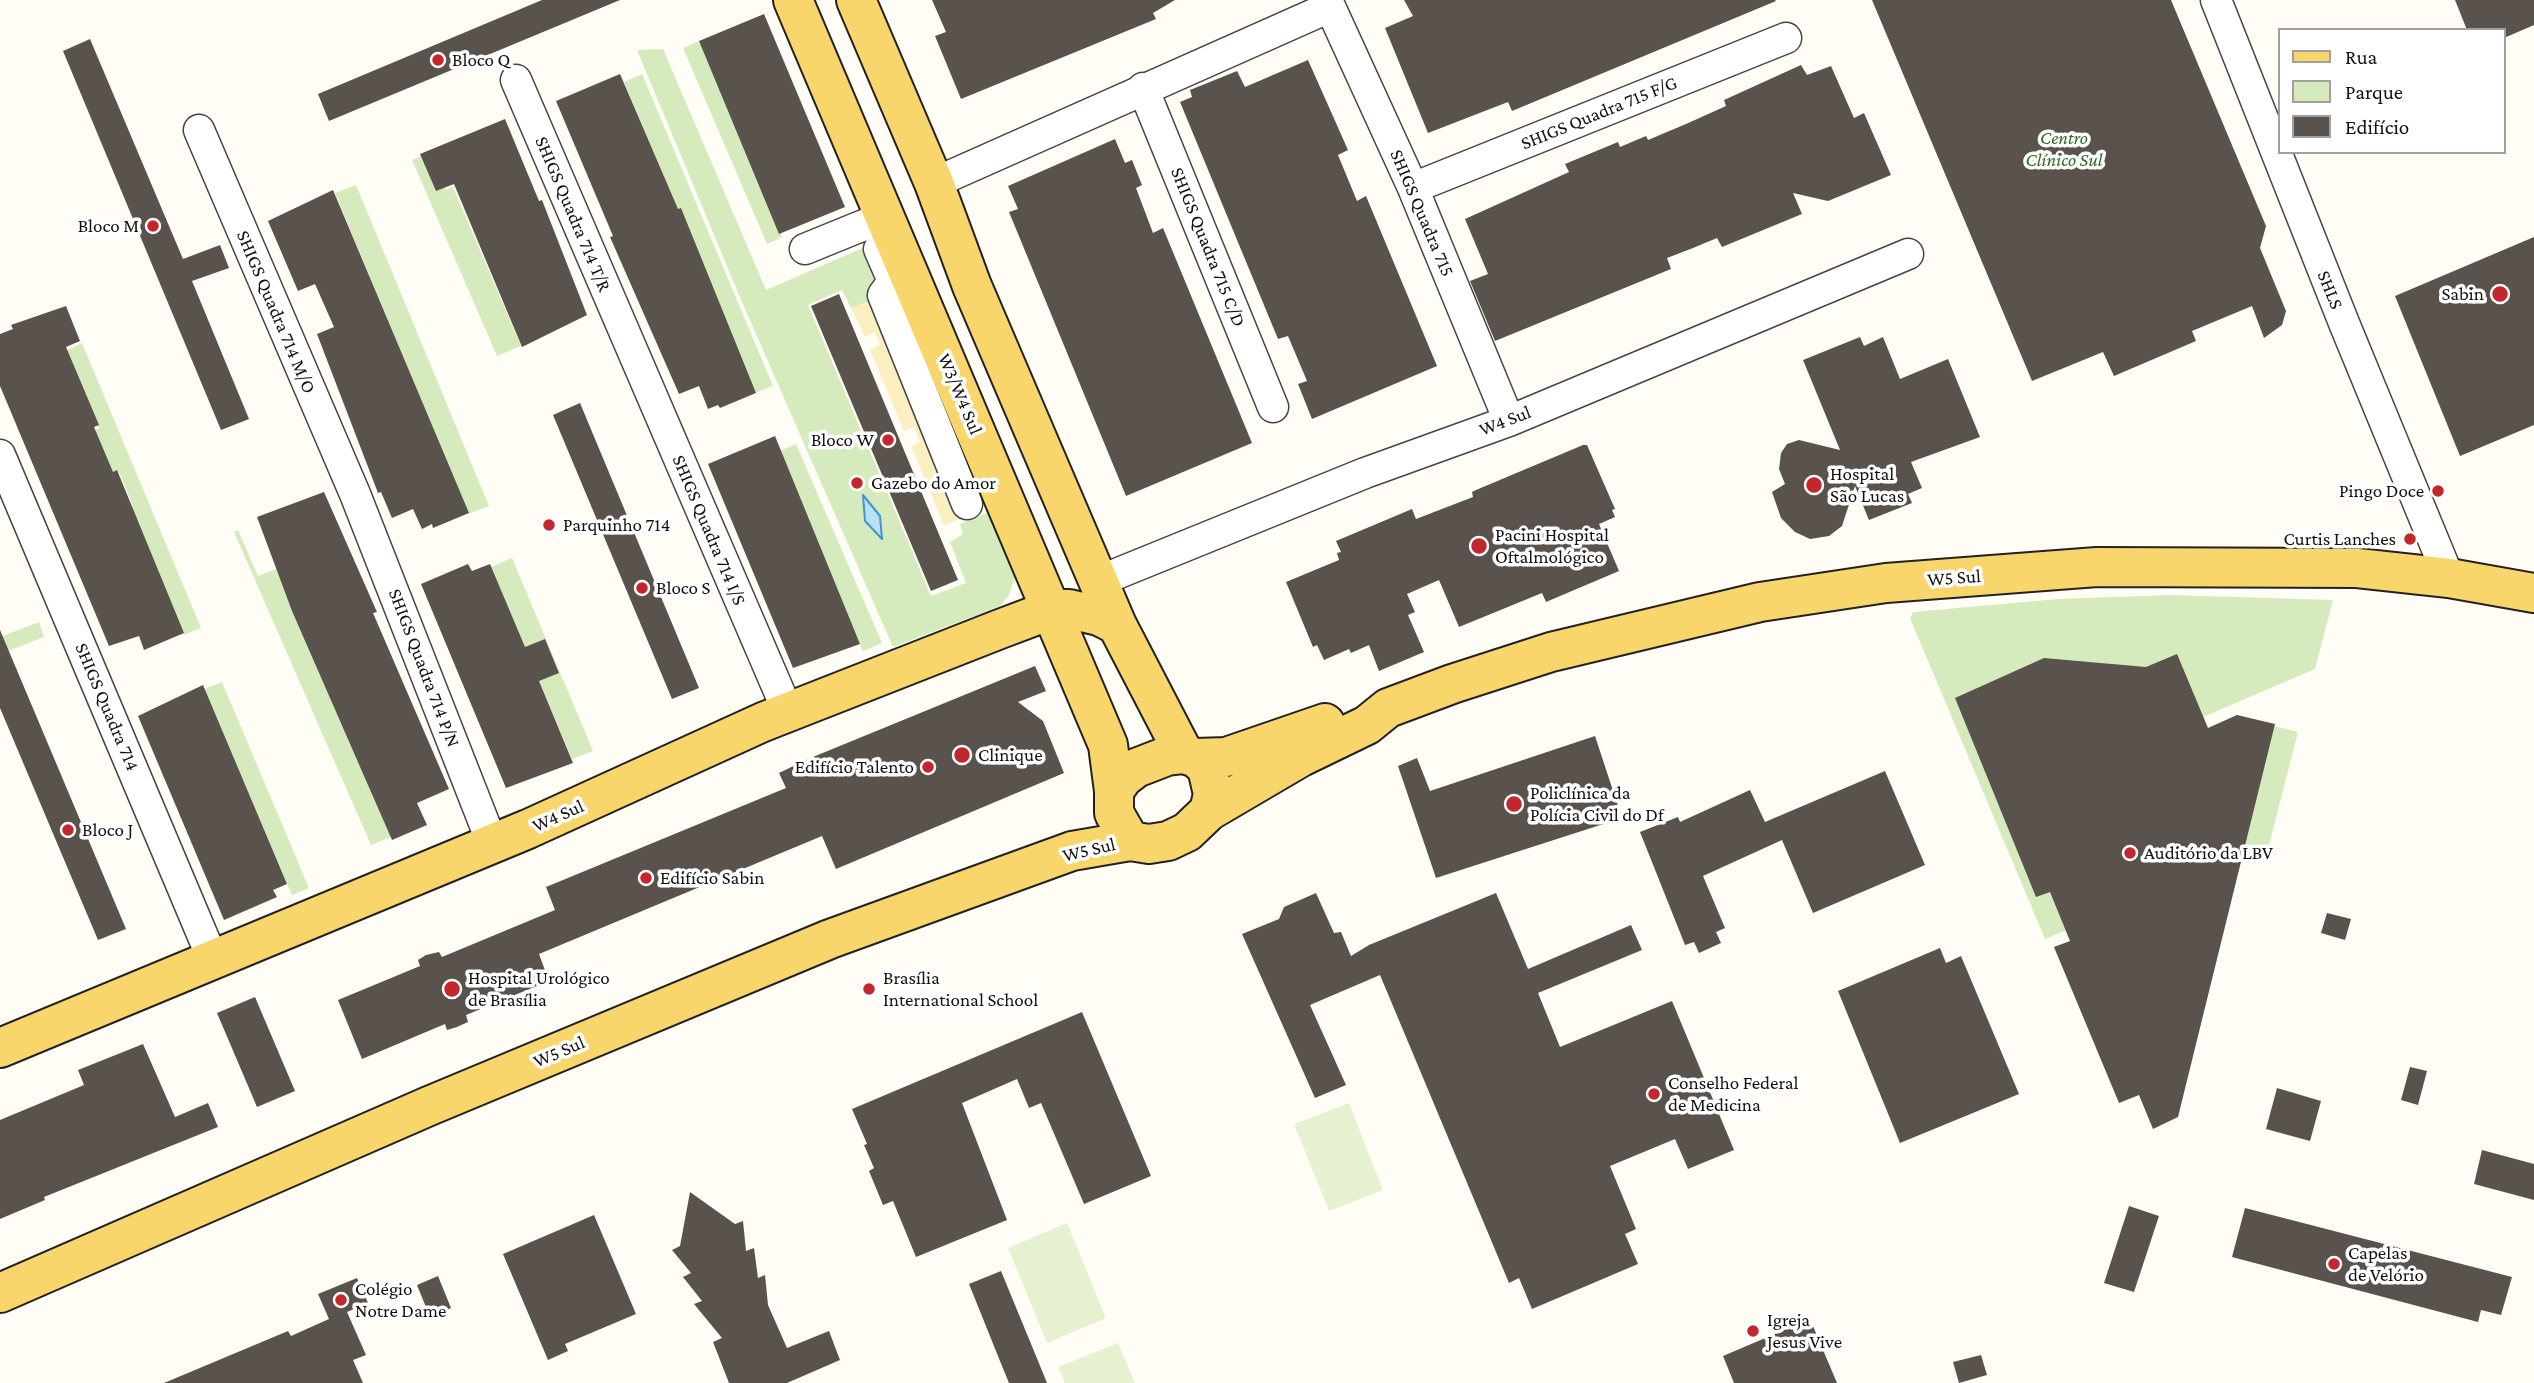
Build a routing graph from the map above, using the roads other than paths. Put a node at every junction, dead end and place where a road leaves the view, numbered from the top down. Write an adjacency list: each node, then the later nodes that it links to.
1 (793, 0): 11 (main road, W3/W4 Sul)
2 (856, 0): 9 (main road)
3 (2216, 0): 23 (street, SHLS)
4 (1329, 4): 7 (street, SHIGS Quadra 715); 10 (street, SHIGS Quadra 715)
5 (1786, 38): 10 (street, SHIGS Quadra 715 F/G)
6 (516, 79): 16 (street, SHIGS Quadra 714 T/R)
7 (1143, 88): 9 (street, SHIGS Quadra 715); 17 (street, SHIGS Quadra 715 C/D)
8 (199, 130): 20 (street, SHIGS Quadra 714 M/O)
9 (934, 183): 14 (main road)
10 (1413, 188): 18 (street, SHIGS Quadra 715)
11 (877, 220): 12 (street); 15 (main road, W3/W4 Sul); 21 (street)
12 (804, 249)
13 (1908, 254): 18 (street, W4 Sul)
14 (972, 286): 15 (main road); 24 (main road)
15 (922, 306): 22 (main road, W3/W4 Sul)
16 (631, 348): 30 (street, SHIGS Quadra 714 I/S)
17 (1273, 407)
18 (1508, 421): 24 (street, W4 Sul)
19 (0, 455): 36 (street, SHIGS Quadra 714)
20 (355, 494): 35 (street, SHIGS Quadra 714 P/N)
21 (967, 504)
22 (1034, 567): 26 (main road, W3/W4 Sul); 28 (main road)
23 (2449, 578): 25 (main road, W5 Sul); 29 (main road, W5 Sul)
24 (1098, 581): 27 (main road)
25 (2534, 593)
26 (1052, 609): 27 (main road, W4 Sul); 28 (main road, W4 Sul); 32 (main road, W3/W4 Sul)
27 (1117, 625): 31 (main road)
28 (1000, 629): 30 (main road, W4 Sul)
29 (1388, 708): 31 (main road, W5 Sul); 33 (main road, W5 Sul)
30 (788, 712): 35 (main road, W4 Sul)
31 (1190, 756): 32 (main road); 33 (main road)
32 (1114, 790): 34 (main road)
33 (1209, 811): 34 (main road)
34 (1130, 841): 38 (main road, W5 Sul)
35 (492, 843): 36 (main road, W4 Sul)
36 (213, 960): 37 (main road, W4 Sul)
37 (0, 1048)
38 (0, 1293)

